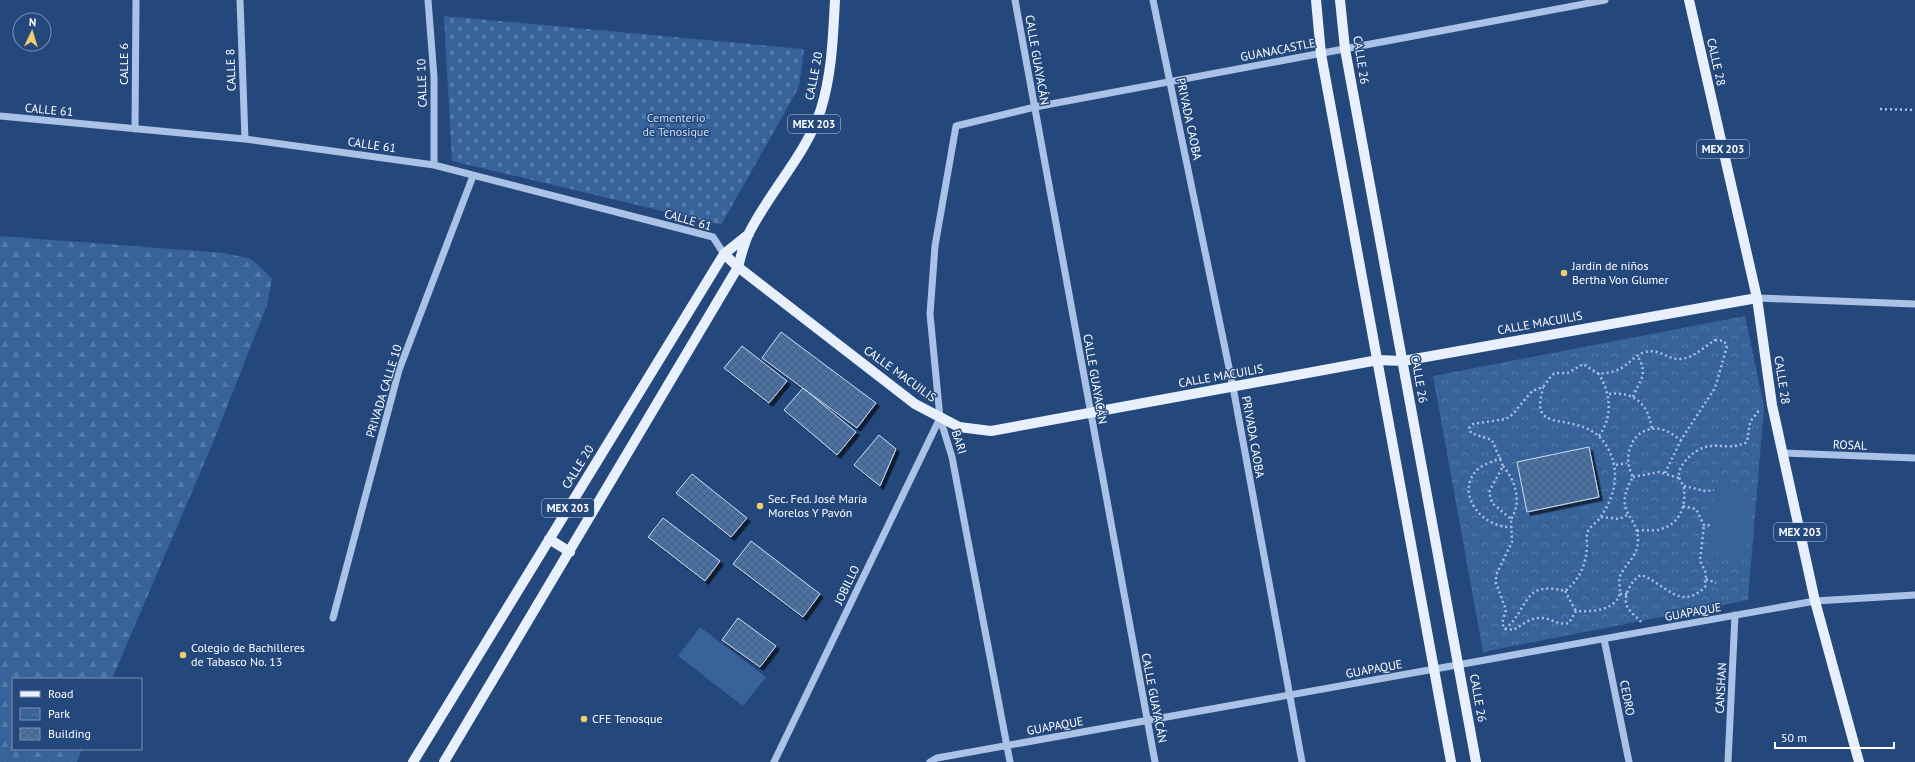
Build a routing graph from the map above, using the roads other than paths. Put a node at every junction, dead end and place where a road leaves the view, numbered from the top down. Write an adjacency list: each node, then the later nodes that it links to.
1 (136, 0): 17 (street, CALLE 6)
2 (240, 0): 18 (street, CALLE 8)
3 (428, 0): 19 (street, CALLE 10)
4 (835, 0): 21 (main road, CALLE 20 / MEX 203)
5 (1015, 0): 14 (street, CALLE GUAYACÁN)
6 (1153, 0): 13 (street, PRIVADA CAOBA)
7 (1316, 0): 12 (main road)
8 (1340, 0): 11 (main road, CALLE 26)
9 (1605, 0): 11 (street, GUANACASTLE)
10 (1689, 0): 24 (main road, CALLE 28 / MEX 203)
11 (1345, 49): 12 (street, GUANACASTLE); 27 (main road, CALLE 26)
12 (1321, 54): 13 (street, GUANACASTLE); 26 (main road)
13 (1170, 82): 14 (street, GUANACASTLE); 28 (street, PRIVADA CAOBA)
14 (1034, 107): 16 (street, GUANACASTLE); 29 (street, CALLE GUAYACÁN)
15 (0, 116): 17 (street, CALLE 61)
16 (956, 126): 30 (street, BARI)
17 (135, 129): 18 (street, CALLE 61)
18 (245, 139): 19 (street, CALLE 61)
19 (434, 165): 20 (street, CALLE 61)
20 (473, 176): 22 (street, CALLE 61); 38 (street, PRIVADA CALLE 10)
21 (749, 234): 22 (main road, CALLE 20 / MEX 203); 23 (main road, CALLE 20 / MEX 203)
22 (724, 254): 23 (main road, CALLE MACUILIS); 33 (main road, CALLE 20 / MEX 203)
23 (738, 267): 30 (main road, CALLE MACUILIS); 34 (main road, CALLE 20 / MEX 203)
24 (1757, 298): 25 (street); 27 (main road, CALLE MACUILIS); 31 (main road, CALLE 28 / MEX 203)
25 (1915, 304)
26 (1378, 360): 27 (main road, CALLE MACUILIS); 28 (main road, CALLE MACUILIS); 41 (main road)
27 (1403, 361): 40 (main road, CALLE 26)
28 (1233, 387): 29 (main road, CALLE MACUILIS); 42 (street, PRIVADA CAOBA)
29 (1090, 412): 30 (main road, CALLE MACUILIS); 43 (street, CALLE GUAYACÁN)
30 (940, 418): 44 (street, BARI); 47 (street, JOBILLO)
31 (1784, 453): 32 (street, ROSAL); 36 (main road, CALLE 28 / MEX 203)
32 (1915, 458)
33 (549, 539): 34 (main road); 45 (main road, CALLE 20 / MEX 203)
34 (570, 552): 46 (main road, CALLE 20 / MEX 203)
35 (1915, 595): 36 (street, GUAPAQUE)
36 (1815, 601): 37 (street, GUAPAQUE); 56 (main road, CALLE 28 / MEX 203)
37 (1736, 615): 39 (street, GUAPAQUE); 55 (street, CANSHAN)
38 (333, 618)
39 (1604, 639): 40 (street, GUAPAQUE); 54 (street, CEDRO)
40 (1458, 665): 41 (street, GUAPAQUE); 53 (main road, CALLE 26)
41 (1434, 669): 42 (street, GUAPAQUE); 52 (main road)
42 (1289, 695): 43 (street, GUAPAQUE); 51 (street, PRIVADA CAOBA)
43 (1147, 721): 44 (street, GUAPAQUE); 50 (street, CALLE GUAYACÁN)
44 (1007, 746): 48 (street, GUAPAQUE); 49 (street, BARI)
45 (413, 762)
46 (444, 762)
47 (774, 762)
48 (930, 762)
49 (1010, 762)
50 (1155, 762)
51 (1302, 762)
52 (1451, 762)
53 (1476, 762)
54 (1629, 762)
55 (1728, 762)
56 (1859, 762)

